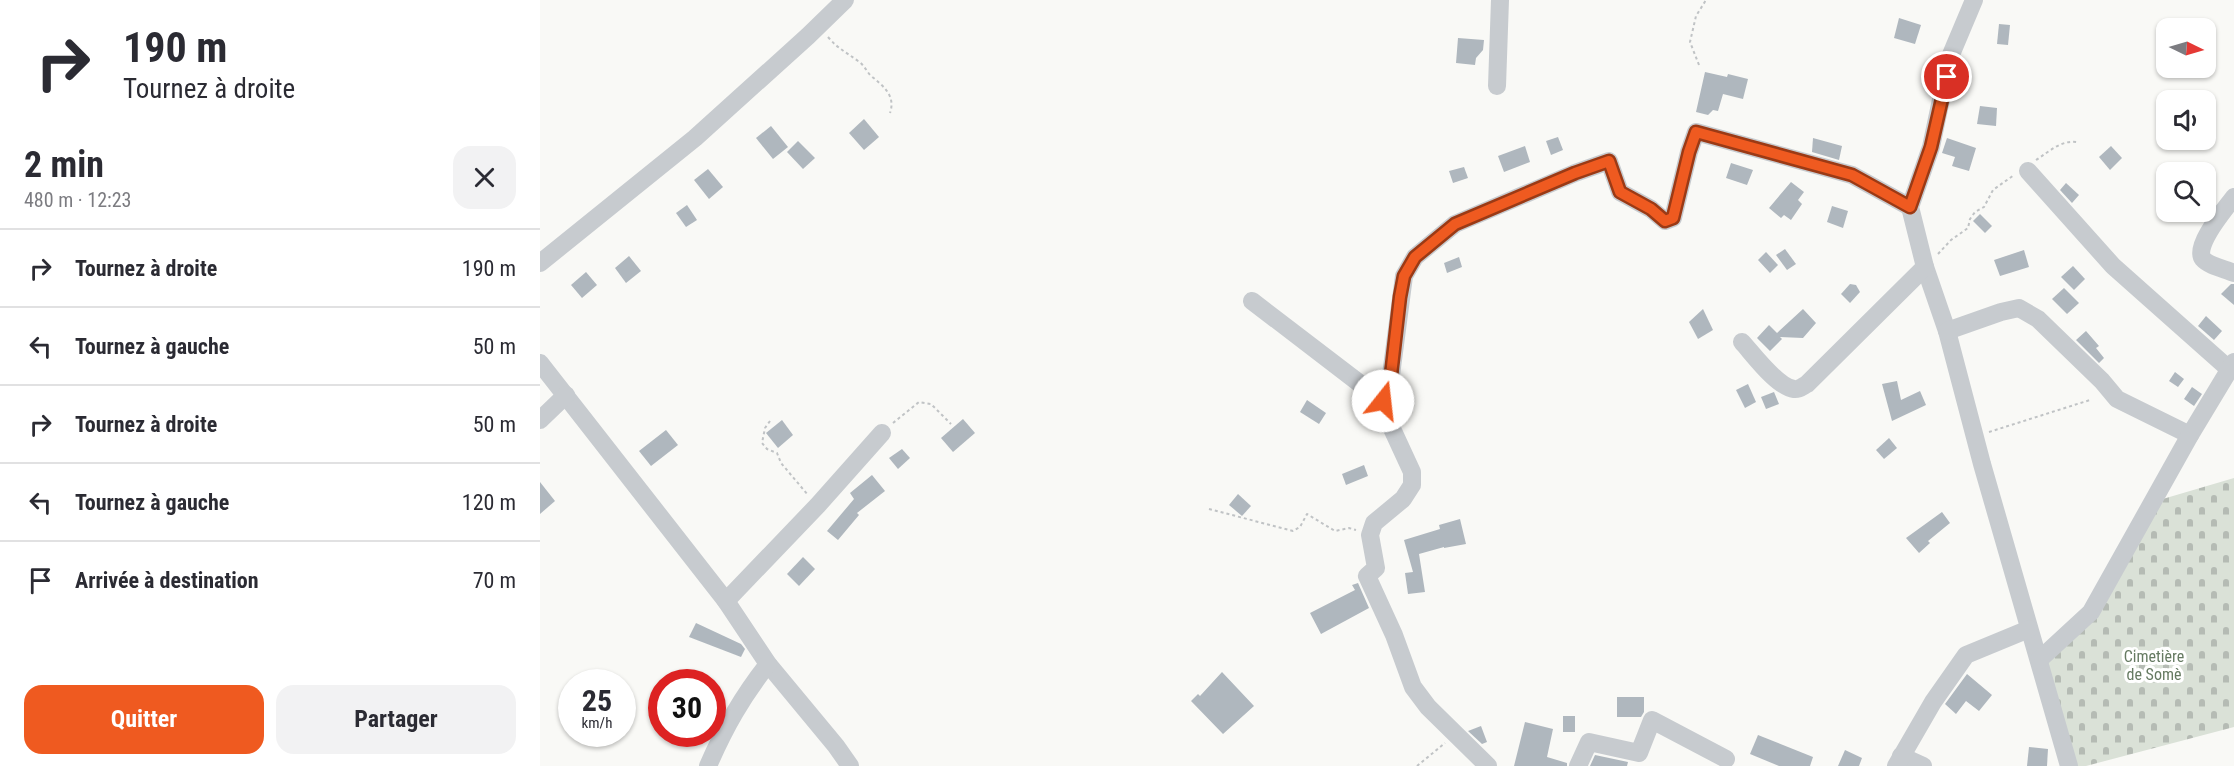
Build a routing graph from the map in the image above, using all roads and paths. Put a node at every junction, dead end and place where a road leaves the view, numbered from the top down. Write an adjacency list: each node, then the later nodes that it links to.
1 (845, 0): 5 (street)
2 (1500, 0): 7 (street)
3 (1706, 0): 6 (path)
4 (1974, 0): 12 (street)
5 (818, 26): 8 (path); 13 (street)
6 (1699, 65)
7 (1497, 86)
8 (890, 113)
9 (2078, 142): 10 (path)
10 (2025, 169): 14 (path); 20 (street)
11 (2234, 197): 15 (street)
12 (1910, 207): 14 (street); 23 (street)
13 (540, 263)
14 (1925, 267): 17 (street); 18 (street)
15 (2234, 273)
16 (1252, 301): 23 (street)
17 (1947, 331): 28 (street); 29 (street)
18 (1742, 342)
19 (540, 363): 21 (street)
20 (2231, 366): 28 (street)
21 (566, 395): 24 (street); 33 (street)
22 (2090, 400): 29 (path)
23 (1382, 408): 32 (street)
24 (540, 420)
25 (771, 421): 30 (path)
26 (951, 424): 27 (path)
27 (882, 433): 30 (street)
28 (2190, 435): 35 (street)
29 (1974, 436): 34 (street)
30 (818, 506): 33 (street)
31 (1209, 509): 32 (path)
32 (1370, 535): 37 (street)
33 (726, 601): 36 (street)
34 (2029, 629): 35 (street); 40 (street)
35 (2039, 660): 47 (street)
36 (768, 664): 41 (street); 42 (street)
37 (1457, 734): 43 (path); 44 (street)
38 (1726, 759): 39 (street)
39 (1637, 760): 45 (street)
40 (1898, 761): 46 (street)
41 (708, 766)
42 (850, 766)
43 (1417, 766)
44 (1488, 766)
45 (1578, 766)
46 (1923, 766)
47 (2069, 766)

